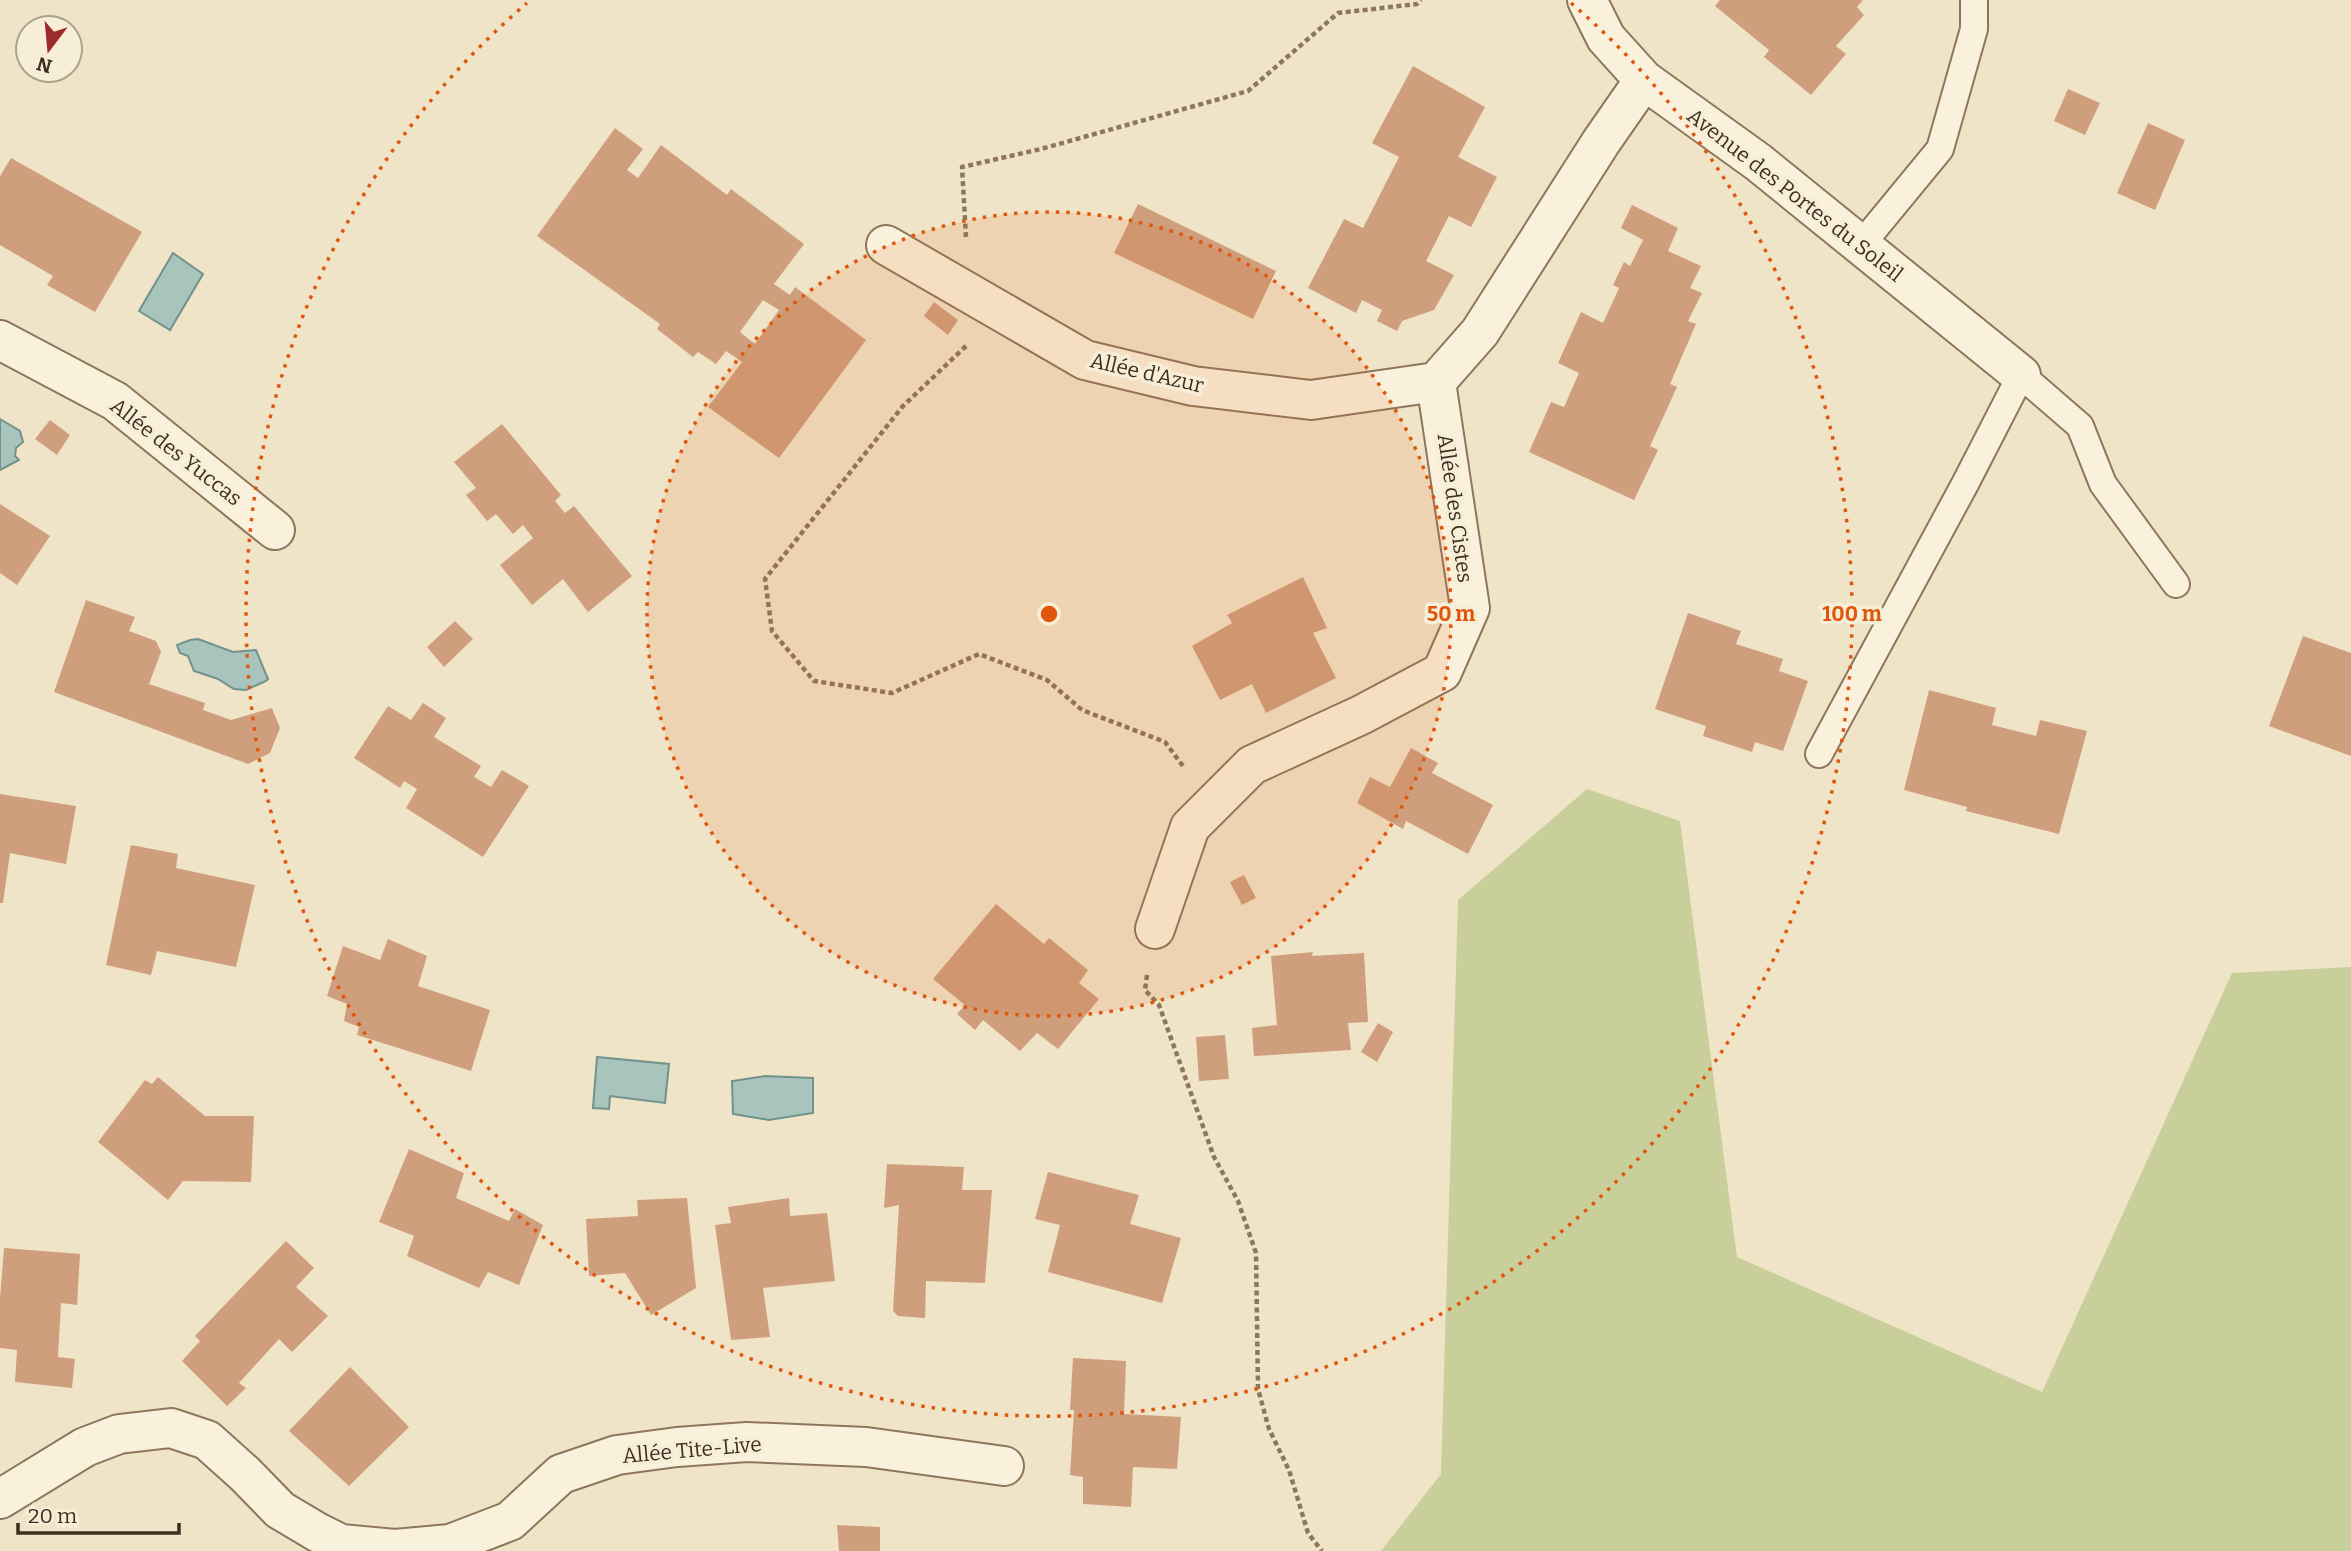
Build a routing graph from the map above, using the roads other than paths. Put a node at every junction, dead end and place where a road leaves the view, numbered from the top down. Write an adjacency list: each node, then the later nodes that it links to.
1 (1587, 0): 3 (street, Avenue des Portes du Soleil)
2 (1974, 0): 5 (lane)
3 (1644, 80): 5 (street, Avenue des Portes du Soleil); 8 (street)
4 (886, 245): 8 (street, Allée d'Azur)
5 (1861, 245): 7 (street, Avenue des Portes du Soleil)
6 (0, 340): 9 (street, Allée des Yuccas)
7 (2021, 374): 10 (lane); 11 (lane)
8 (1436, 382): 12 (street, Allée des Cistes)
9 (275, 530)
10 (2176, 583)
11 (1819, 754)
12 (1155, 929)
13 (1004, 1466): 14 (street, Allée Tite-Live)
14 (0, 1500)

